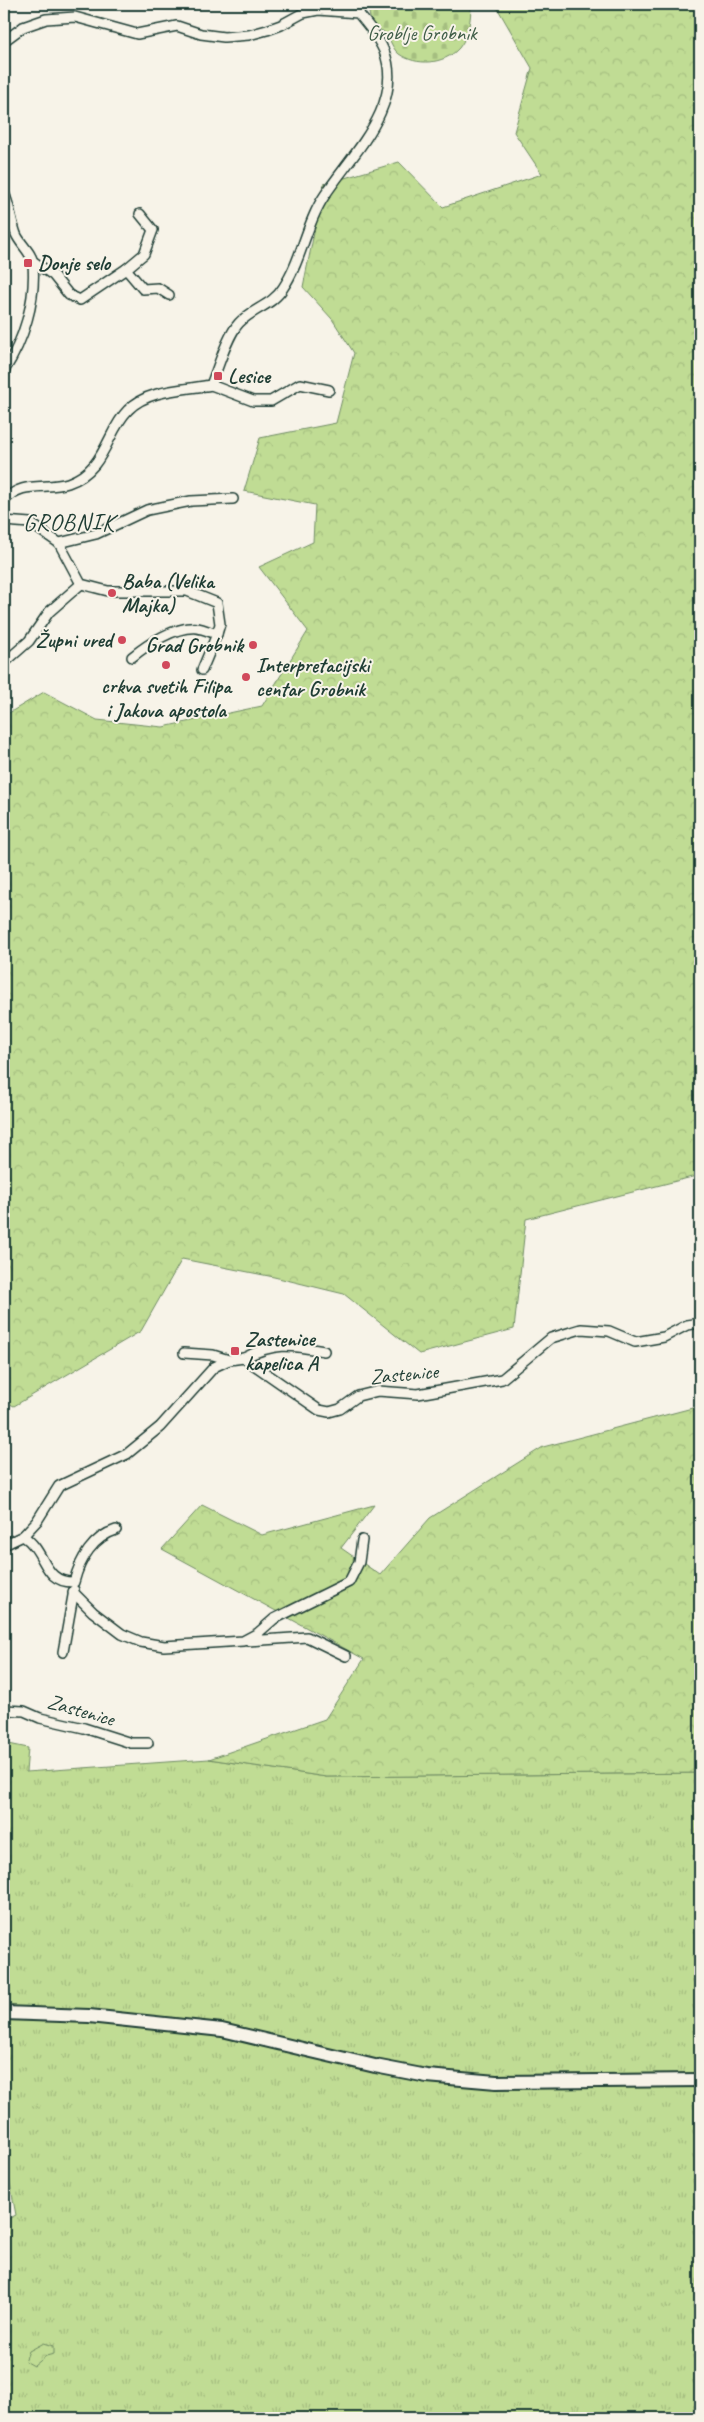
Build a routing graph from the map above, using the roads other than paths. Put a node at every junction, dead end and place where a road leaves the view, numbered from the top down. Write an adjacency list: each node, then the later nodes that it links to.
1 (363, 4): 2 (street)
2 (358, 13): 3 (street); 10 (street)
3 (4, 41)
4 (4, 193): 6 (street)
5 (140, 214): 7 (street)
6 (34, 262): 7 (street); 9 (street)
7 (126, 269): 8 (street)
8 (169, 295)
9 (4, 371)
10 (211, 385): 11 (street); 13 (street)
11 (329, 390)
12 (232, 498): 15 (street)
13 (4, 501)
14 (4, 520): 15 (street)
15 (59, 543): 16 (street)
16 (81, 584): 17 (street); 19 (street)
17 (217, 634): 18 (street); 20 (street)
18 (132, 657)
19 (4, 663)
20 (202, 670)
21 (700, 1323): 24 (street, Zastenice)
22 (324, 1351): 24 (street)
23 (184, 1353): 25 (street)
24 (244, 1358): 25 (street)
25 (230, 1360): 27 (street)
26 (116, 1530): 30 (street)
27 (23, 1536): 29 (street); 30 (street)
28 (362, 1540): 32 (street)
29 (4, 1546)
30 (74, 1582): 31 (street)
31 (73, 1592): 32 (street); 33 (street)
32 (243, 1641): 34 (street)
33 (62, 1652)
34 (346, 1656)
35 (4, 1710): 36 (street, Zastenice)
36 (148, 1743)
37 (4, 2013): 38 (main road)
38 (700, 2080)

